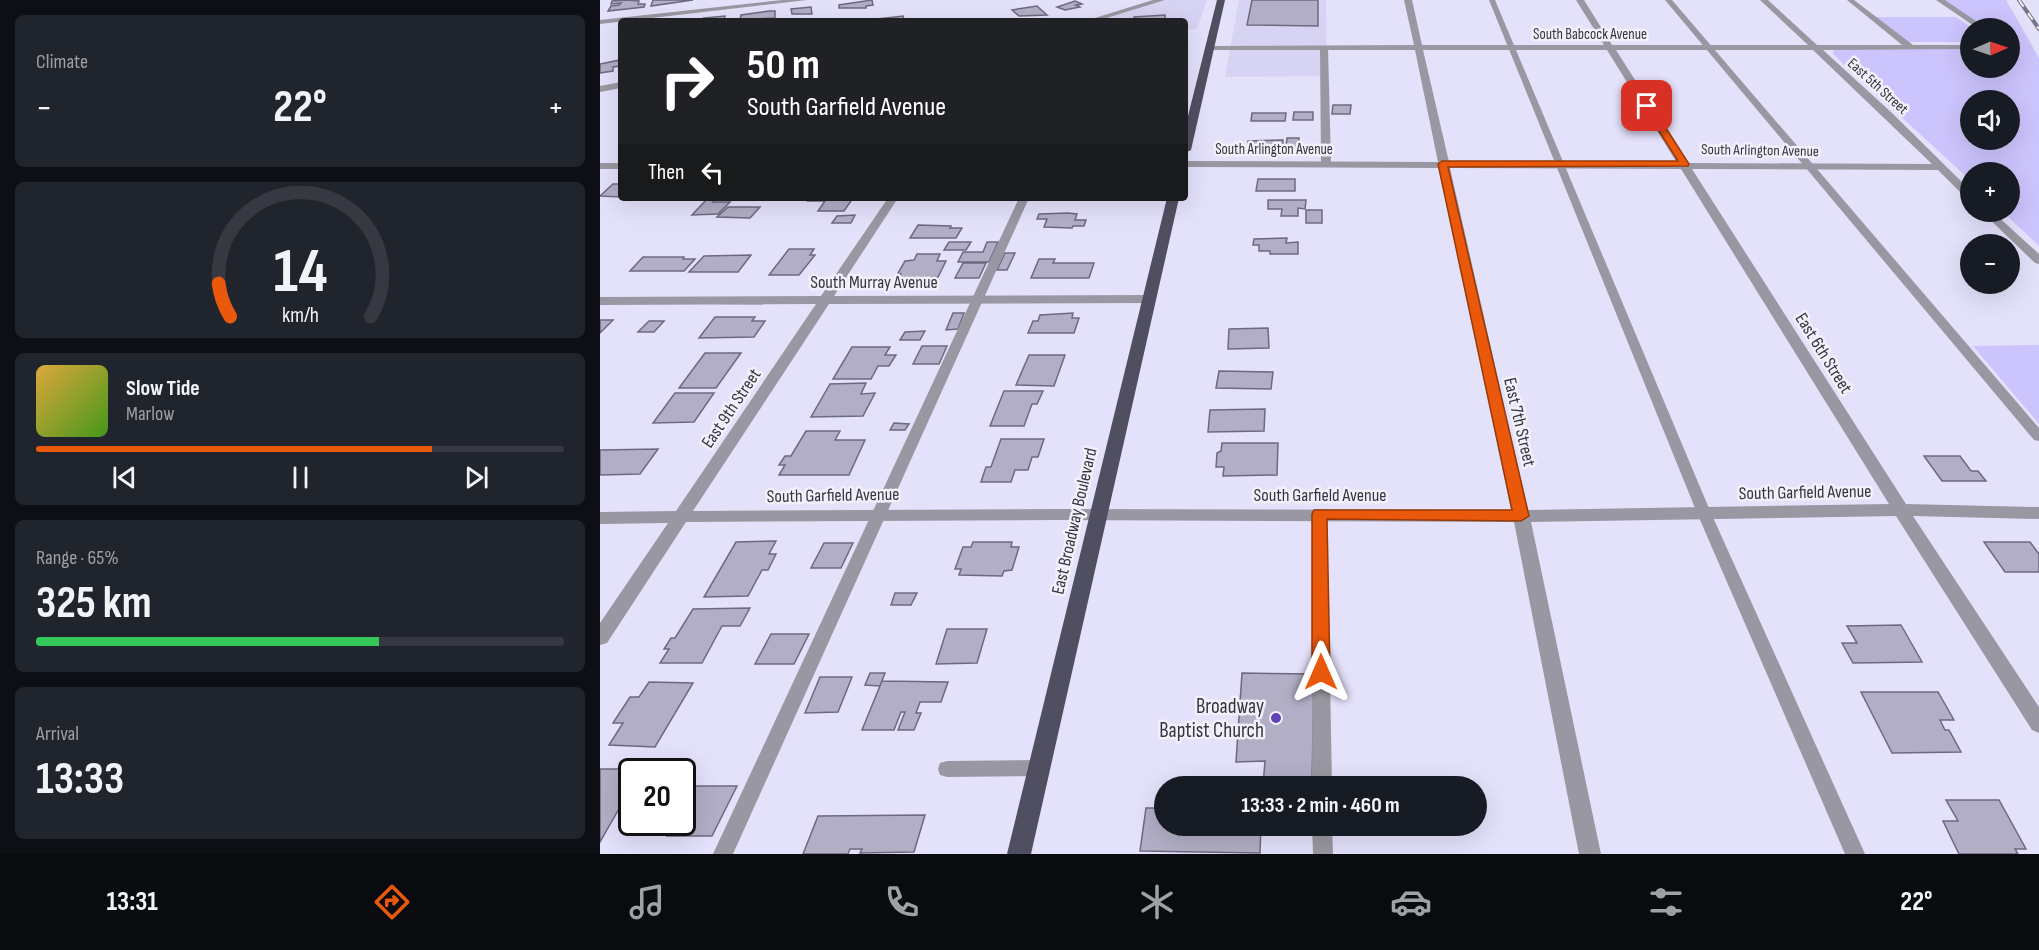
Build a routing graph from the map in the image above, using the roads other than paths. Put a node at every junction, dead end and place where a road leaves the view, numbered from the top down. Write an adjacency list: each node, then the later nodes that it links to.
1 (803, 0): 11 (street)
2 (1161, 0): 12 (street)
3 (1221, 0): 20 (highway)
4 (1408, 0): 22 (street, East 7th Street)
5 (1492, 0): 23 (lane)
6 (1580, 0): 24 (street, East 6th Street)
7 (1668, 0): 17 (lane)
8 (1764, 0): 16 (street, East 5th Street)
9 (1850, 0): 18 (lane)
10 (1940, 0): 13 (street)
11 (637, 18)
12 (1099, 18)
13 (1966, 18)
14 (618, 20): 15 (street)
15 (600, 22)
16 (1813, 46): 17 (street, South Babcock Avenue); 18 (street, South Babcock Avenue); 36 (street, East 5th Street)
17 (1708, 47): 24 (street, South Babcock Avenue); 33 (lane)
18 (1910, 47): 19 (street, South Babcock Avenue)
19 (1960, 47)
20 (1209, 48): 21 (street, South Babcock Avenue); 27 (highway)
21 (1324, 48): 22 (street, South Babcock Avenue); 29 (lane)
22 (1418, 48): 23 (street, South Babcock Avenue); 30 (street, East 7th Street)
23 (1513, 48): 24 (street, South Babcock Avenue); 31 (lane)
24 (1611, 48): 32 (street, East 6th Street)
25 (618, 86): 26 (street)
26 (600, 89)
27 (1188, 137)
28 (1188, 164): 29 (street, South Arlington Avenue)
29 (1326, 164): 30 (street, South Arlington Avenue)
30 (1442, 164): 31 (street, South Arlington Avenue); 55 (street, East 7th Street)
31 (1561, 164): 32 (street, South Arlington Avenue); 50 (lane)
32 (1684, 164): 33 (street, South Arlington Avenue); 48 (street, East 6th Street)
33 (1807, 165): 36 (street, South Arlington Avenue); 47 (lane)
34 (600, 166): 35 (street)
35 (618, 166)
36 (1940, 166): 37 (street, East 5th Street)
37 (1960, 186)
38 (891, 201): 44 (street, East 9th Street)
39 (1023, 201): 45 (lane)
40 (1172, 201): 43 (highway, East Broadway Boulevard)
41 (1998, 222): 42 (street)
42 (2039, 260)
43 (1148, 299): 45 (street, South Murray Avenue); 54 (highway, East Broadway Boulevard)
44 (826, 300): 45 (street, South Murray Avenue); 46 (street, South Murray Avenue); 53 (street, East 9th Street)
45 (978, 300): 49 (lane)
46 (600, 301)
47 (2039, 437)
48 (1901, 510): 50 (street, South Garfield Avenue); 51 (street, South Garfield Avenue); 58 (street, East 6th Street)
49 (878, 513): 53 (street, South Garfield Avenue); 54 (street, South Garfield Avenue); 63 (lane)
50 (1704, 513): 55 (street, South Garfield Avenue); 67 (lane)
51 (2039, 513)
52 (1320, 514): 54 (street, South Garfield Avenue); 55 (street, South Garfield Avenue); 61 (lane)
53 (682, 516): 56 (street, South Garfield Avenue); 57 (street, East 9th Street)
54 (1097, 516): 59 (highway, East Broadway Boulevard)
55 (1521, 516): 66 (street, East 7th Street)
56 (600, 518)
57 (600, 638)
58 (2039, 724)
59 (1039, 768): 60 (lane); 64 (highway, East Broadway Boulevard)
60 (947, 769)
61 (1322, 776)
62 (1322, 836): 65 (lane)
63 (723, 854)
64 (1018, 854)
65 (1323, 854)
66 (1590, 854)
67 (1855, 854)

